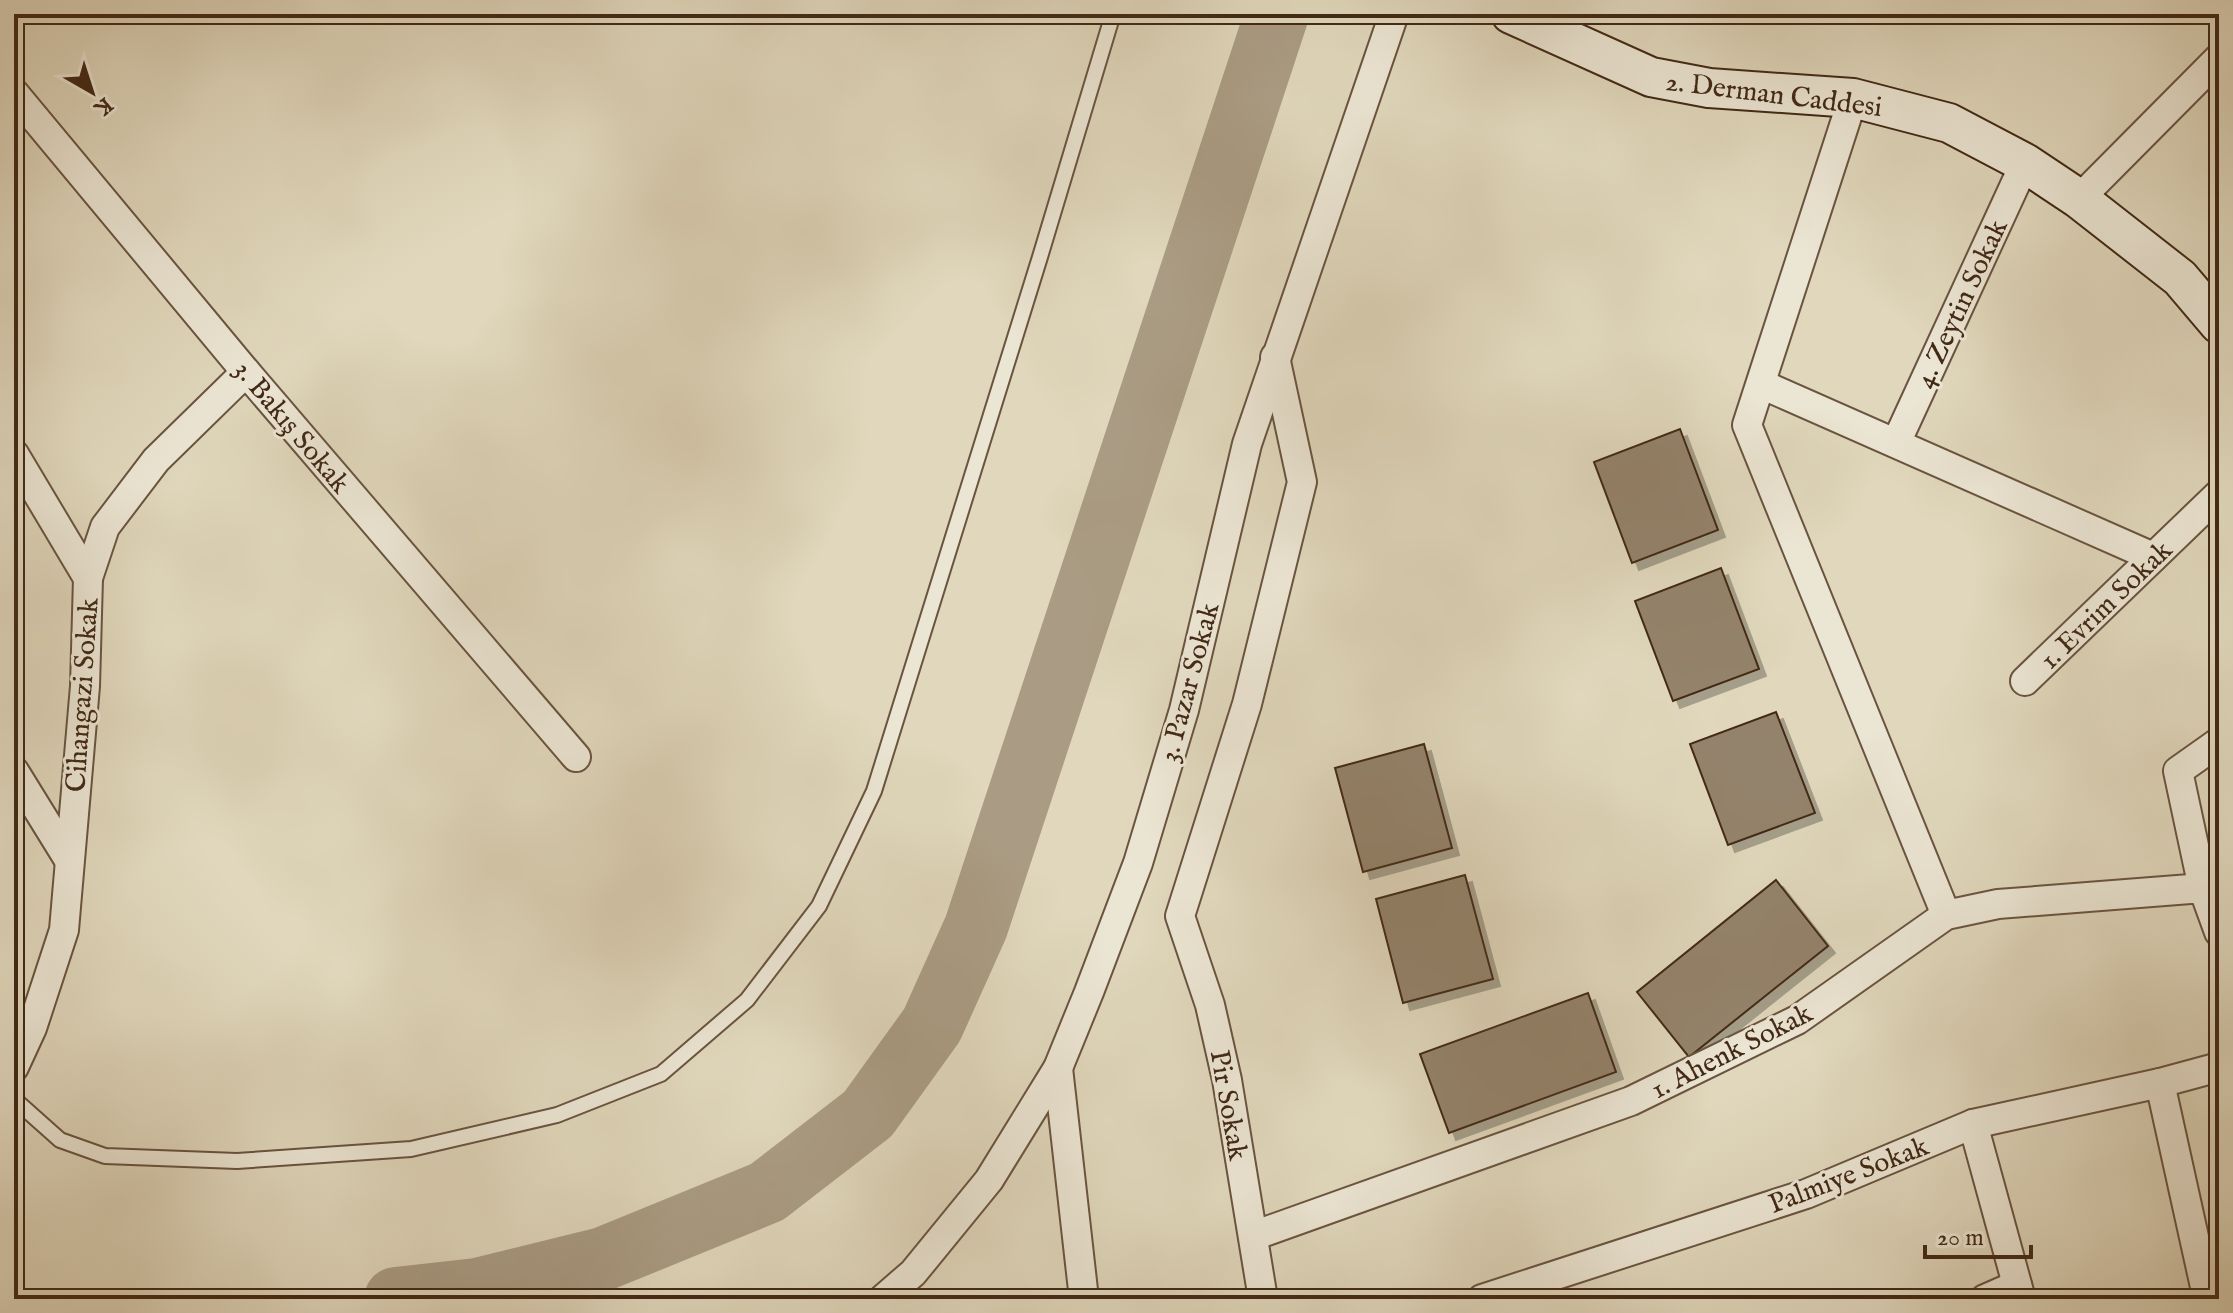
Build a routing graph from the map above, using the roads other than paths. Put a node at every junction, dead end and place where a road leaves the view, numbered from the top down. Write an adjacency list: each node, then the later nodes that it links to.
1 (1113, 14): 30 (lane)
2 (1394, 14): 10 (street, 3. Pazar Sokak)
3 (1522, 16): 6 (main road, 2. Derman Caddesi)
4 (2219, 58): 8 (street)
5 (14, 93): 11 (street, 3. Bakış Sokak)
6 (1853, 98): 7 (main road, 2. Derman Caddesi); 12 (street)
7 (2025, 163): 8 (main road, 2. Derman Caddesi); 13 (street, 4. Zeytin Sokak)
8 (2079, 199): 9 (main road, 2. Derman Caddesi)
9 (2219, 324)
10 (1275, 357): 28 (street, 3. Pazar Sokak); 32 (street, Pir Sokak)
11 (246, 372): 17 (street, Cihangazi Sokak); 20 (street, 3. Bakış Sokak)
12 (1761, 384): 13 (street); 24 (street)
13 (1896, 443): 16 (street)
14 (14, 454): 17 (street)
15 (2219, 494): 16 (street, 1. Evrim Sokak)
16 (2153, 557): 18 (street, 1. Evrim Sokak)
17 (88, 578): 22 (street, Cihangazi Sokak)
18 (2025, 681)
19 (2219, 742): 23 (street)
20 (576, 757)
21 (14, 771): 22 (street)
22 (69, 860): 26 (street, Cihangazi Sokak)
23 (2211, 885): 24 (street, 1. Ahenk Sokak); 25 (street)
24 (1946, 915): 32 (street, 1. Ahenk Sokak)
25 (2219, 932)
26 (14, 1067)
27 (2219, 1067): 29 (street, Palmiye Sokak)
28 (1058, 1068): 35 (street, 3. Pazar Sokak); 36 (street)
29 (2160, 1083): 31 (street, Palmiye Sokak); 34 (street)
30 (14, 1099)
31 (1973, 1124): 33 (street); 38 (street, Palmiye Sokak)
32 (1253, 1236): 37 (street, Pir Sokak)
33 (2019, 1292): 39 (street)
34 (2210, 1295)
35 (883, 1299)
36 (1084, 1299)
37 (1263, 1299)
38 (1482, 1299)
39 (1985, 1299)

